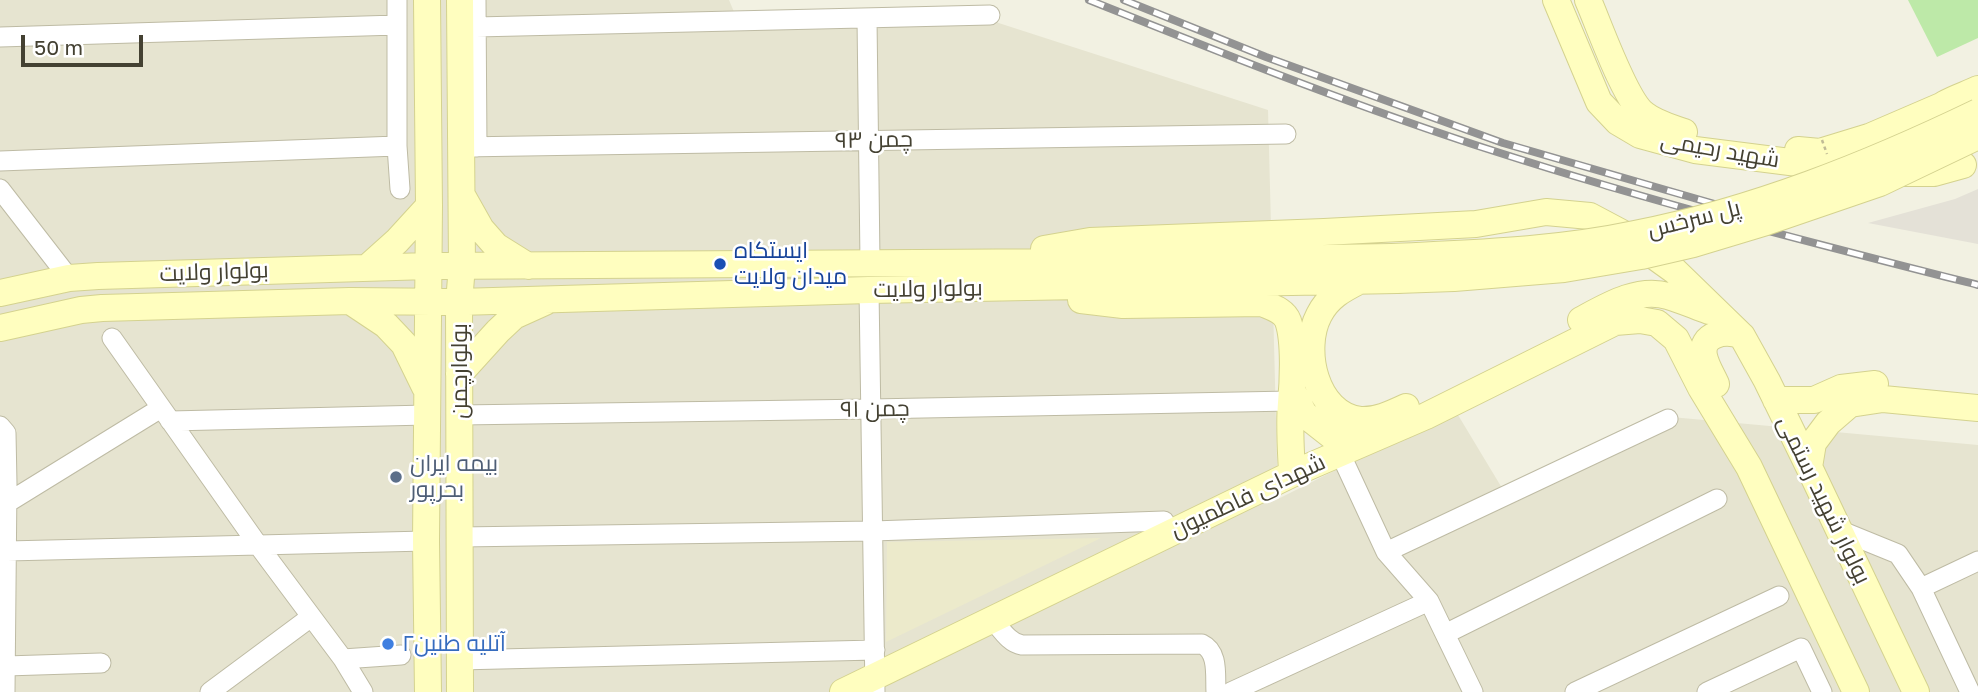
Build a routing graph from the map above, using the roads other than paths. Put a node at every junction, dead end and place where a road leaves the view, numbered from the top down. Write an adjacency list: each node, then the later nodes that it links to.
1 (397, 0): 9 (street)
2 (428, 0): 25 (main road)
3 (460, 0): 19 (main road)
4 (476, 0): 10 (street)
5 (1556, 0): 21 (main road, شهید رحیمی)
6 (1588, 0): 13 (main road, شهید رحیمی)
7 (990, 15): 8 (street)
8 (867, 18): 10 (street); 17 (street)
9 (397, 25): 11 (street); 18 (street)
10 (476, 27): 19 (street)
11 (0, 37)
12 (1978, 89): 13 (main road, شهید رحیمی)
13 (1941, 106): 21 (main road)
14 (1978, 112): 32 (main road, پل سرخس, bridge)
15 (1286, 134): 17 (street, چمن ۹۳)
16 (1978, 136): 32 (main road, پل سرخس, bridge)
17 (869, 140): 19 (street, چمن ۹۳); 26 (street)
18 (397, 146): 20 (street); 23 (street)
19 (469, 147): 24 (main road)
20 (0, 160)
21 (1970, 161)
22 (0, 189): 33 (street)
23 (400, 189)
24 (462, 196): 29 (main road); 30 (main road)
25 (429, 206): 28 (main road); 31 (main road)
26 (870, 262): 27 (main road, بولوار ولایت); 30 (main road, بولوار ولایت)
27 (970, 262): 32 (main road, بولوار ولایت); 42 (main road, بولوار شهید رستمی)
28 (429, 266): 29 (main road, بولوار ولایت); 31 (main road, بولوار ولایت); 40 (main road, بولوارچمن)
29 (462, 266): 30 (main road, بولوار ولایت); 41 (main road, بولوارچمن)
30 (528, 266)
31 (368, 267): 33 (main road, بولوار ولایت)
32 (1395, 269): 34 (main road, بولوار ولایت)
33 (69, 278): 37 (main road, بولوار ولایت)
34 (1362, 280): 35 (main road, بولوار ولایت); 42 (main road)
35 (975, 289): 36 (main road, بولوار ولایت); 48 (main road)
36 (869, 290): 38 (main road, بولوار ولایت); 52 (street)
37 (0, 293)
38 (552, 298): 41 (main road, بولوار ولایت); 46 (main road)
39 (350, 301): 40 (main road, بولوار ولایت); 43 (main road, بولوار ولایت); 50 (main road)
40 (428, 302): 41 (main road, بولوار ولایت); 50 (main road, بولوارچمن)
41 (459, 302): 46 (main road, بولوارچمن)
42 (1720, 316): 44 (main road, بولوار شهید رستمی)
43 (0, 328)
44 (1742, 336): 49 (main road, بولوار شهید رستمی); 59 (main road)
45 (112, 338): 53 (street)
46 (459, 374): 54 (main road, بولوارچمن)
47 (1978, 392): 49 (main road)
48 (1292, 396): 52 (street, چمن ۹۱); 57 (main road); 61 (main road)
49 (1776, 400): 60 (main road, بولوار شهید رستمی)
50 (427, 403): 53 (street); 68 (main road, بولوارچمن)
51 (1978, 408): 60 (main road)
52 (871, 409): 54 (street, چمن ۹۱); 66 (street)
53 (165, 414): 62 (street); 69 (street)
54 (460, 415): 67 (main road, بولوارچمن)
55 (1668, 419): 71 (street)
56 (0, 426): 62 (street)
57 (1376, 437): 58 (main road, شهدای فاطمیون); 59 (main road, شهدای فاطمیون)
58 (1340, 453): 61 (main road, شهدای فاطمیون); 71 (street)
59 (1749, 467): 99 (main road)
60 (1809, 467): 65 (main road, بولوار شهید رستمی)
61 (1292, 474): 78 (main road, شهدای فاطمیون)
62 (5, 492): 70 (street)
63 (1717, 499): 79 (street)
64 (1164, 521): 66 (street)
65 (1839, 530): 73 (street); 100 (main road, بولوار شهید رستمی)
66 (873, 531): 67 (street); 80 (street)
67 (460, 537): 83 (main road, بولوارچمن)
68 (426, 541): 69 (street); 90 (main road, بولوارچمن)
69 (258, 545): 70 (street); 77 (street)
70 (7, 551): 74 (street)
71 (1386, 552): 76 (street)
72 (1978, 561): 73 (street)
73 (1921, 588): 101 (street)
74 (3, 596): 85 (street)
75 (1779, 596): 96 (street)
76 (1429, 601): 79 (street); 94 (street)
77 (312, 617): 82 (street); 88 (street)
78 (992, 620): 86 (main road, شهدای فاطمیون); 93 (street)
79 (1445, 634): 95 (street)
80 (874, 650): 83 (street); 86 (street)
81 (401, 655): 82 (street)
82 (343, 659): 89 (street)
83 (459, 660): 91 (main road, بولوارچمن)
84 (101, 663): 85 (street)
85 (6, 666): 87 (street)
86 (875, 684): 92 (main road, شهدای فاطمیون)
87 (5, 692)
88 (210, 692)
89 (363, 692)
90 (428, 692)
91 (460, 692)
92 (843, 692)
93 (1216, 692)
94 (1231, 692)
95 (1473, 692)
96 (1574, 692)
97 (1707, 692): 98 (street)
98 (1822, 692)
99 (1856, 692)
100 (1916, 692)
101 (1970, 692)

